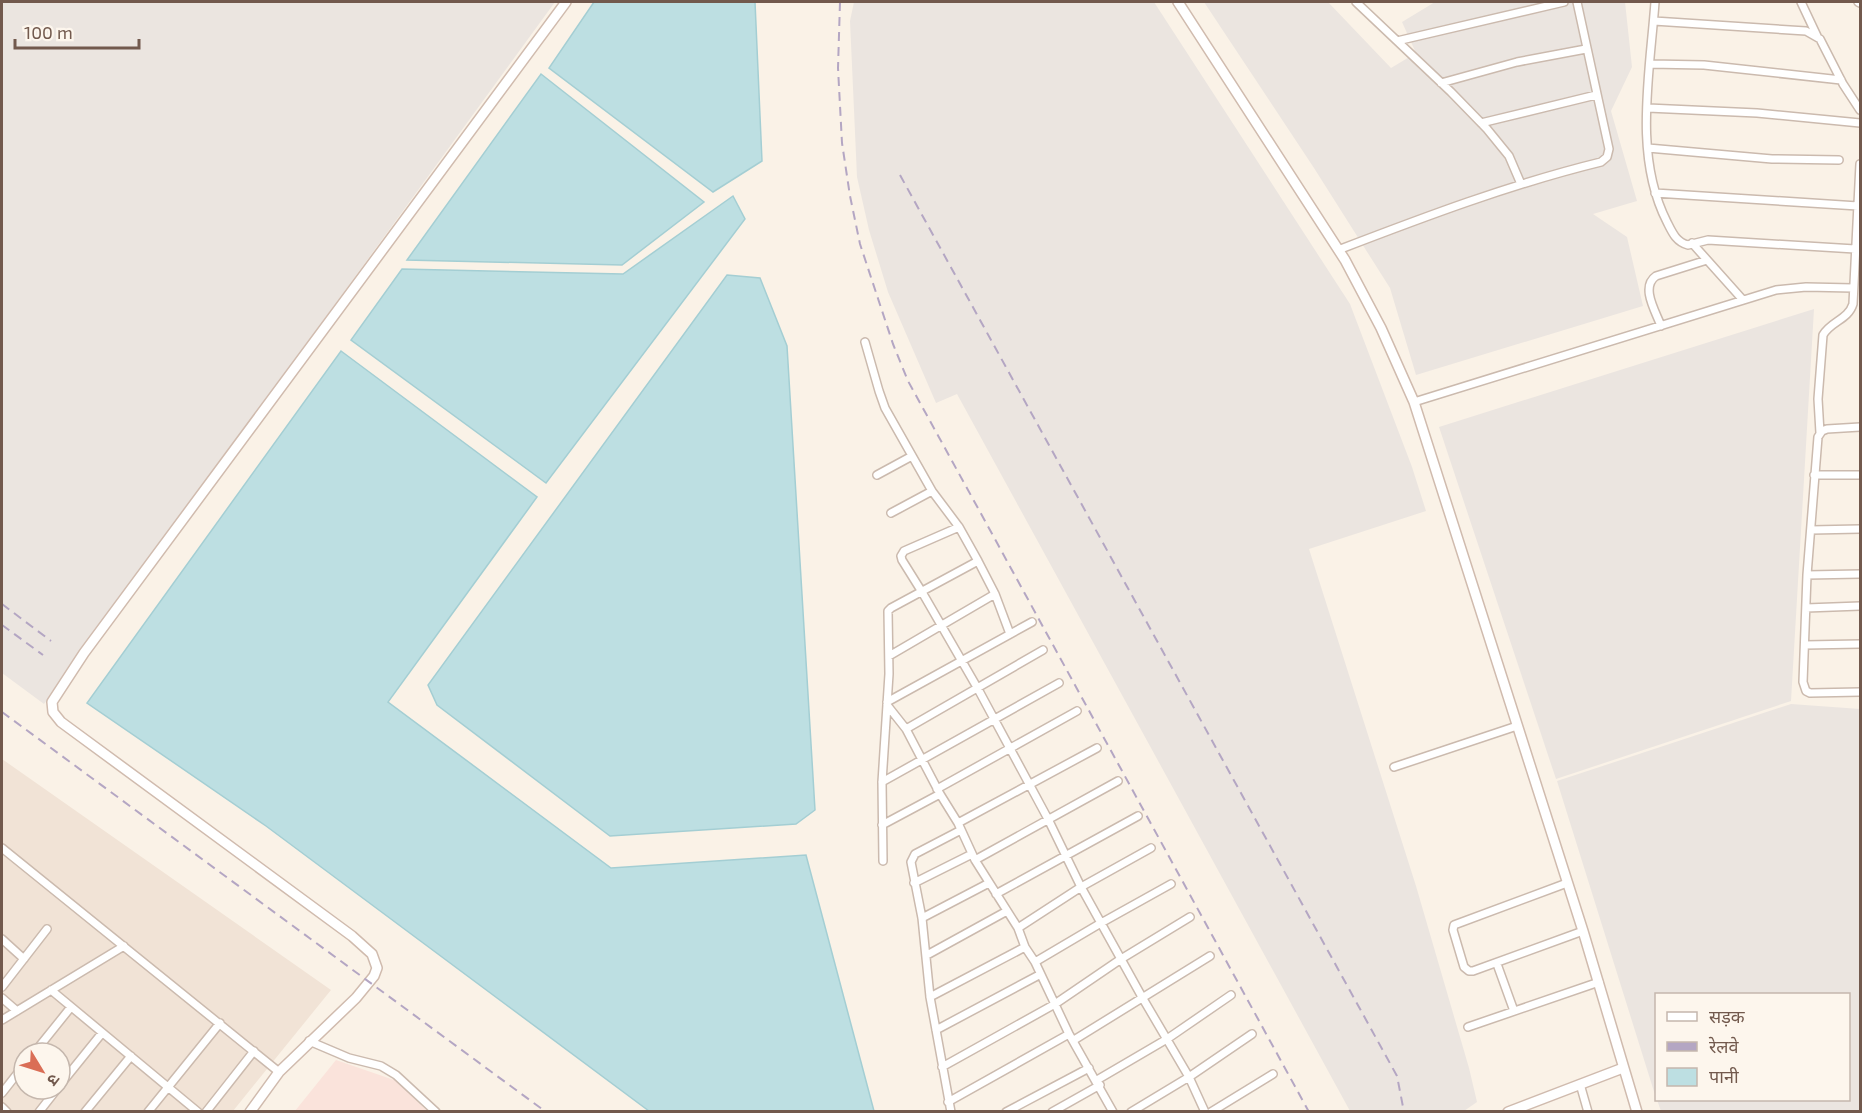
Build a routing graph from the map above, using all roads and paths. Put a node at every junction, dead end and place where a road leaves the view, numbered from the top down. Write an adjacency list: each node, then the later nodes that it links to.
1 (566, 2): 129 (street)
2 (1178, 2): 28 (street)
3 (1356, 2): 10 (street)
4 (1564, 2): 10 (street)
5 (1577, 2): 11 (street)
6 (1655, 2): 8 (street)
7 (1801, 2): 9 (street)
8 (1654, 21): 9 (street); 12 (street)
9 (1817, 36): 13 (street)
10 (1397, 41): 14 (street)
11 (1587, 49): 14 (street); 15 (street)
12 (1650, 63): 13 (street); 16 (street)
13 (1841, 80): 17 (street)
14 (1441, 83): 18 (street)
15 (1596, 95): 18 (street); 23 (street)
16 (1648, 108): 19 (street); 20 (street)
17 (1860, 110)
18 (1481, 123): 23 (street)
19 (1860, 123)
20 (1648, 148): 21 (street); 24 (street)
21 (1839, 160)
22 (1860, 164): 25 (street)
23 (1521, 184): 28 (street)
24 (1655, 193): 25 (street); 26 (street)
25 (1858, 206): 27 (street)
26 (1692, 243): 27 (street); 29 (street)
27 (1855, 249): 30 (street)
28 (1338, 250): 34 (street)
29 (1707, 260): 31 (street); 32 (street)
30 (1853, 288): 31 (street); 36 (street)
31 (1743, 300): 32 (street)
32 (1661, 326): 34 (street)
33 (865, 342): 37 (street)
34 (1414, 402): 67 (street)
35 (1860, 427): 36 (street)
36 (1820, 434): 39 (street)
37 (912, 456): 38 (street); 41 (street)
38 (877, 475)
39 (1814, 475): 40 (street); 45 (street)
40 (1860, 475)
41 (932, 491): 42 (street); 43 (street)
42 (891, 513)
43 (959, 527): 46 (street); 49 (street)
44 (1860, 529): 45 (street)
45 (1811, 530): 48 (street)
46 (978, 561): 49 (street); 50 (street)
47 (1860, 574): 48 (street)
48 (1807, 575): 52 (street)
49 (922, 592): 54 (street); 59 (street)
50 (995, 594): 54 (street); 55 (street)
51 (1860, 606): 52 (street)
52 (1806, 608): 57 (street)
53 (1032, 622): 55 (street)
54 (942, 625): 59 (street); 60 (street)
55 (1010, 634): 60 (street)
56 (1860, 644): 57 (street)
57 (1805, 645): 63 (street)
58 (1042, 650): 62 (street)
59 (889, 656): 64 (street)
60 (962, 660): 62 (street); 64 (street)
61 (1059, 682): 66 (street)
62 (978, 689): 66 (street); 68 (street)
63 (1860, 692)
64 (887, 704): 68 (street); 74 (street)
65 (1077, 711): 70 (street)
66 (993, 719): 70 (street); 71 (street)
67 (1517, 726): 72 (street); 88 (street)
68 (906, 729): 71 (street)
69 (1097, 748): 75 (street)
70 (1010, 749): 75 (street); 76 (street)
71 (921, 760): 74 (street); 76 (street)
72 (1394, 767)
73 (1118, 781): 78 (street)
74 (882, 783): 79 (street)
75 (1029, 785): 78 (street); 80 (street)
76 (939, 792): 79 (street); 80 (street)
77 (1138, 816): 83 (street)
78 (1048, 819): 83 (street); 84 (street)
79 (882, 825): 85 (street)
80 (959, 826): 84 (street); 86 (street)
81 (2, 848): 100 (street)
82 (1151, 848): 90 (street)
83 (1066, 855): 90 (street); 91 (street)
84 (973, 857): 86 (street); 87 (street)
85 (883, 861)
86 (914, 883): 94 (street)
87 (989, 883): 91 (street); 94 (street)
88 (1567, 883): 98 (street); 107 (street)
89 (1171, 884): 95 (street)
90 (1081, 887): 95 (street); 96 (street)
91 (996, 894): 92 (street)
92 (1007, 911): 96 (street); 102 (street)
93 (1190, 917): 105 (street)
94 (922, 918): 102 (street)
95 (1101, 923): 105 (street); 106 (street)
96 (1018, 928): 101 (street)
97 (47, 929): 104 (street)
98 (1583, 931): 107 (street); 109 (street)
99 (2, 939): 104 (street)
100 (124, 946): 111 (street); 121 (street)
101 (1025, 947): 106 (street); 113 (street)
102 (927, 955): 113 (street)
103 (1210, 956): 114 (street)
104 (24, 959): 110 (street)
105 (1120, 959): 114 (street); 116 (street)
106 (1035, 962): 108 (street)
107 (1497, 964): 119 (street)
108 (1040, 975): 116 (street); 123 (street)
109 (1599, 982): 119 (street); 134 (street)
110 (2, 987)
111 (51, 990): 117 (street); 118 (street)
112 (1230, 995): 127 (street)
113 (930, 997): 123 (street)
114 (1142, 997): 126 (street); 127 (street)
115 (2, 998): 118 (street)
116 (1055, 1004): 126 (street); 132 (street)
117 (71, 1007): 124 (street); 128 (street)
118 (17, 1011): 120 (street)
119 (1514, 1011): 122 (street)
120 (2, 1020)
121 (220, 1023): 130 (street); 142 (street)
122 (1468, 1028)
123 (936, 1029): 132 (street)
124 (102, 1033): 131 (street); 135 (street)
125 (1252, 1034): 138 (street)
126 (1072, 1037): 133 (street); 144 (street)
127 (1167, 1039): 138 (street); 140 (street)
128 (44, 1041)
129 (309, 1041): 136 (street); 154 (street)
130 (254, 1051): 136 (street); 152 (street)
131 (130, 1056): 142 (street); 149 (street)
132 (942, 1067): 144 (street)
133 (1089, 1068): 140 (street); 156 (street)
134 (1623, 1068): 141 (street); 163 (street)
135 (72, 1070)
136 (279, 1072): 153 (street)
137 (1273, 1074): 160 (street)
138 (1189, 1077): 158 (street); 159 (street)
139 (12, 1080): 143 (street)
140 (1099, 1083): 147 (street); 157 (street)
141 (1580, 1084): 146 (street); 162 (street)
142 (168, 1087): 150 (street); 151 (street)
143 (2, 1093)
144 (948, 1102): 155 (street)
145 (2, 1107): 148 (street)
146 (1530, 1107): 161 (street)
147 (1110, 1110)
148 (7, 1112)
149 (85, 1112)
150 (148, 1112)
151 (198, 1112)
152 (206, 1112)
153 (249, 1112)
154 (436, 1112)
155 (951, 1112)
156 (1006, 1112)
157 (1052, 1112)
158 (1131, 1112)
159 (1205, 1112)
160 (1211, 1112)
161 (1508, 1112)
162 (1588, 1112)
163 (1637, 1112)

